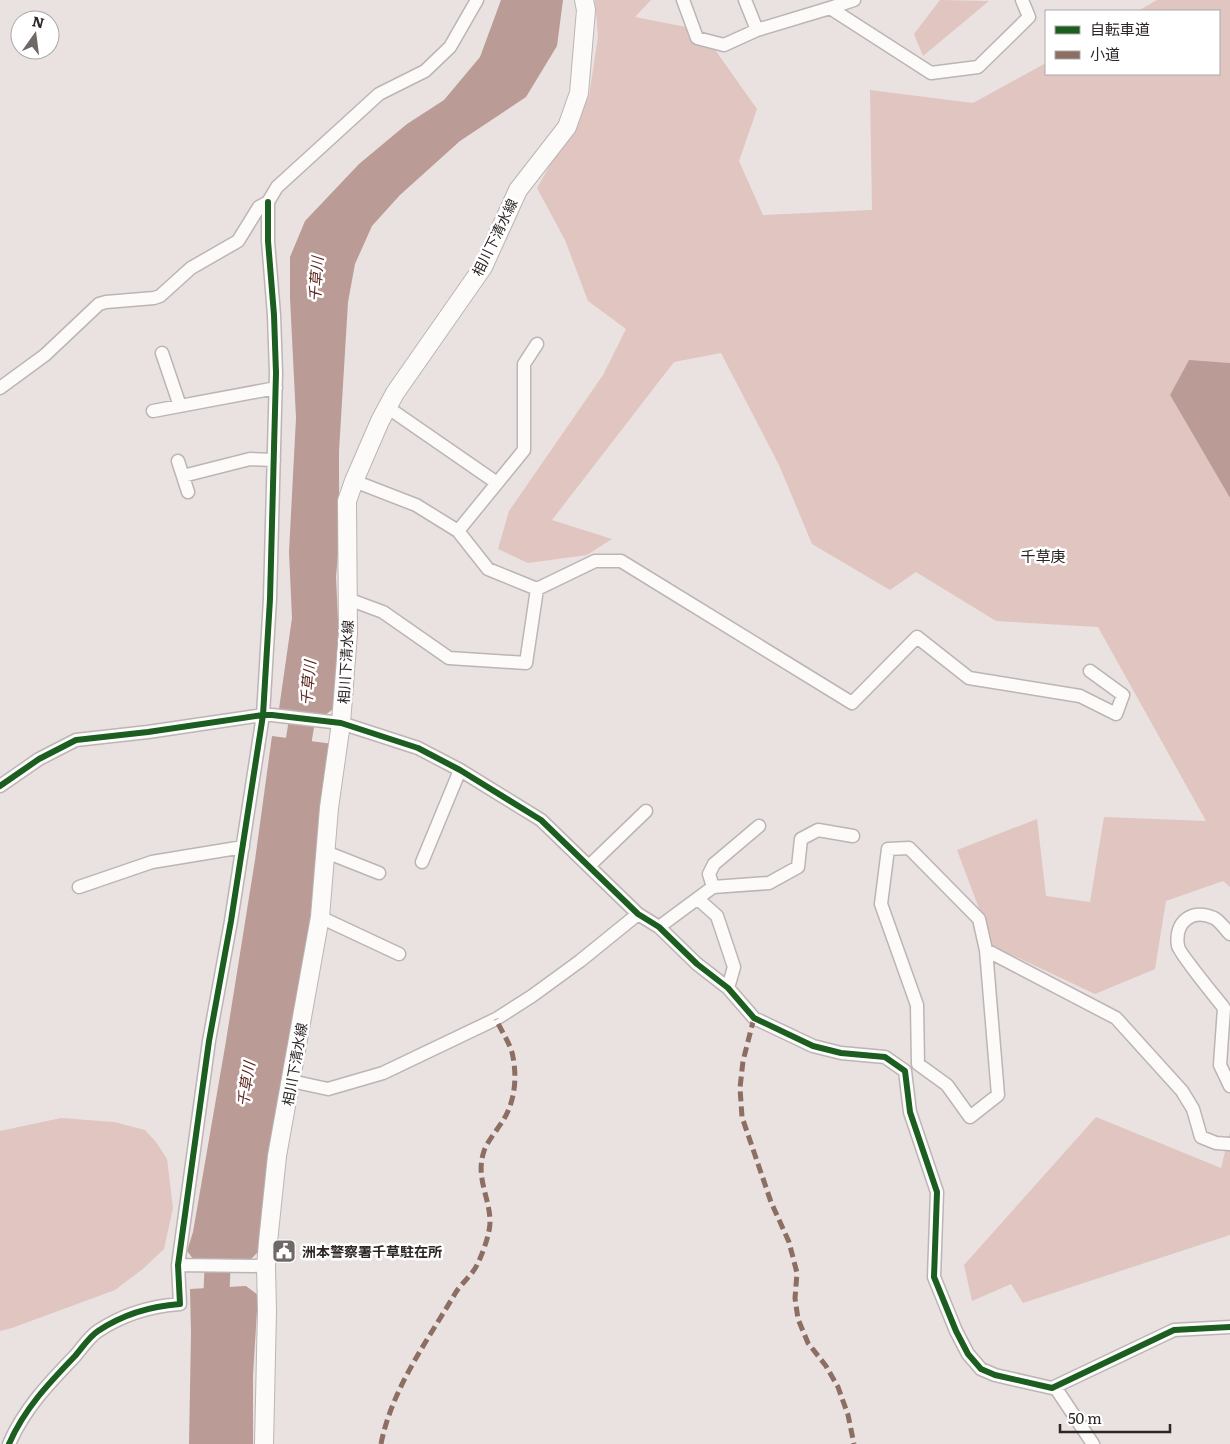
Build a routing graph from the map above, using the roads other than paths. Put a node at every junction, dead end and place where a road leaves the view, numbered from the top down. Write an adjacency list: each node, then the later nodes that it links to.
1 (477, 0): 9 (street)
2 (584, 0): 15 (main road, 相川下清水線)
3 (683, 0): 8 (street)
4 (745, 0): 8 (street)
5 (854, 0): 7 (street)
6 (1022, 0): 7 (street)
7 (830, 8): 8 (street)
8 (758, 30)
9 (268, 202): 12 (street); 13 (street)
10 (537, 344): 21 (street)
11 (162, 353): 14 (street)
12 (0, 388)
13 (276, 388): 14 (street); 17 (street)
14 (180, 406): 16 (street)
15 (387, 407): 20 (main road, 相川下清水線); 21 (street)
16 (153, 411)
17 (274, 460): 19 (street); 27 (street)
18 (178, 461): 19 (street)
19 (183, 476): 22 (street)
20 (354, 480): 23 (street); 25 (main road, 相川下清水線)
21 (497, 483): 23 (street)
22 (188, 492)
23 (458, 531): 24 (street)
24 (537, 589): 25 (street); 26 (street)
25 (348, 599): 28 (main road, 相川下清水線)
26 (1090, 671)
27 (267, 715): 28 (street); 30 (street); 34 (street)
28 (337, 722): 29 (street); 35 (main road, 相川下清水線)
29 (460, 770): 36 (street); 37 (street)
30 (0, 786)
31 (646, 810): 37 (street)
32 (760, 826): 40 (street)
33 (853, 836): 40 (street)
34 (242, 847): 39 (street); 54 (street)
35 (326, 852): 38 (street); 43 (main road, 相川下清水線)
36 (422, 862)
37 (589, 866): 42 (street)
38 (379, 873)
39 (79, 887)
40 (714, 887): 41 (street)
41 (698, 899): 44 (street); 48 (street)
42 (638, 914): 44 (street); 51 (street)
43 (320, 917): 47 (street); 51 (main road, 相川下清水線)
44 (659, 927): 48 (street)
45 (1230, 934): 52 (street)
46 (986, 950): 49 (street); 49 (street); 53 (street)
47 (399, 954)
48 (728, 988): 50 (street)
49 (918, 1064): 50 (street)
50 (905, 1071): 57 (street)
51 (290, 1081): 55 (main road, 相川下清水線)
52 (1230, 1086)
53 (1230, 1144)
54 (178, 1265): 55 (street); 58 (street)
55 (266, 1266): 59 (main road, 相川下清水線)
56 (1230, 1327): 57 (street)
57 (1055, 1387): 60 (street)
58 (9, 1444)
59 (264, 1444)
60 (1093, 1444)

